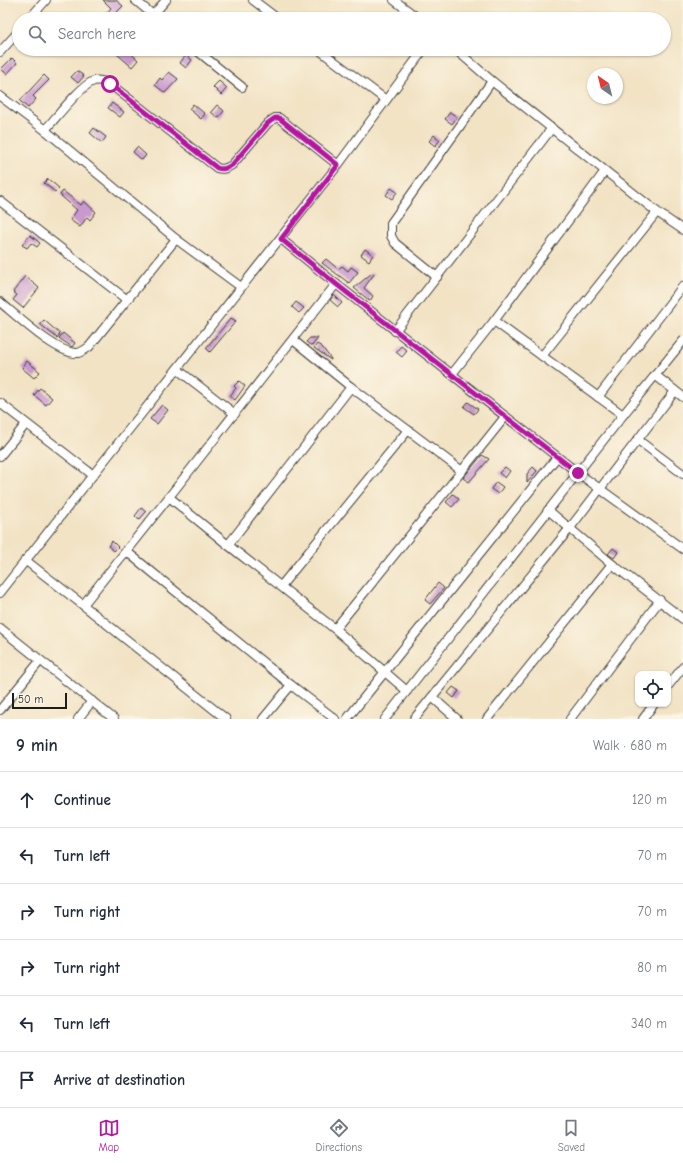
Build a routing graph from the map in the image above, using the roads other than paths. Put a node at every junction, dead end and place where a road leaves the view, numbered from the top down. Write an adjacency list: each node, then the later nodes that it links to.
1 (46, 0): 6 (street)
2 (136, 0): 7 (street)
3 (166, 0): 8 (street)
4 (253, 0): 9 (street)
5 (394, 0): 10 (street)
6 (35, 12)
7 (149, 12)
8 (158, 12)
9 (269, 12)
10 (410, 12)
11 (12, 39): 12 (street)
12 (0, 52)
13 (204, 56): 18 (street)
14 (327, 56): 20 (street)
15 (419, 56): 20 (street)
16 (463, 56): 17 (street)
17 (492, 81): 21 (street); 30 (street)
18 (242, 87)
19 (0, 96): 22 (street)
20 (386, 100): 23 (street)
21 (552, 128): 24 (street); 30 (street)
22 (45, 130): 23 (street); 28 (street)
23 (338, 165): 29 (street)
24 (606, 171): 26 (street); 36 (street)
25 (0, 201): 34 (street)
26 (656, 212): 27 (street); 40 (street)
27 (683, 230)
28 (176, 239): 33 (street); 34 (street)
29 (281, 239): 31 (street); 33 (street)
30 (437, 277): 37 (street)
31 (336, 284): 37 (street); 38 (street)
32 (683, 286): 46 (street)
33 (242, 287): 41 (street)
34 (126, 299): 35 (street)
35 (0, 302)
36 (494, 321): 40 (street); 42 (street)
37 (395, 330): 42 (street)
38 (293, 340): 44 (street); 49 (street)
39 (683, 341): 43 (street)
40 (542, 356): 46 (street)
41 (177, 369): 49 (street); 60 (street)
42 (452, 374): 51 (street)
43 (655, 375): 45 (street); 50 (street)
44 (352, 387): 53 (street); 65 (street)
45 (675, 391): 47 (street); 54 (street)
46 (598, 397): 50 (street)
47 (683, 397)
48 (0, 403): 52 (street)
49 (235, 414): 62 (street)
50 (623, 415): 58 (street)
51 (505, 417): 56 (street); 57 (street)
52 (26, 424): 55 (street); 60 (street)
53 (408, 430): 57 (street); 70 (street)
54 (638, 440): 59 (street); 61 (street)
55 (0, 456)
56 (557, 457): 58 (street); 79 (street)
57 (462, 471): 76 (street)
58 (578, 473): 61 (street); 63 (street)
59 (683, 474)
60 (93, 475): 68 (street)
61 (601, 489): 64 (street); 66 (street)
62 (169, 497): 65 (street); 67 (street)
63 (548, 510): 64 (street); 82 (street)
64 (570, 528): 69 (street); 83 (street)
65 (228, 545): 70 (street)
66 (683, 549)
67 (126, 551): 73 (street); 81 (street)
68 (25, 560): 71 (street); 73 (street)
69 (612, 564): 72 (street); 96 (street)
70 (281, 586): 76 (street)
71 (0, 593)
72 (660, 600): 74 (street); 97 (street)
73 (83, 605): 89 (street)
74 (683, 618)
75 (0, 628): 77 (street)
76 (335, 629): 79 (street)
77 (40, 661): 84 (street); 86 (street)
78 (683, 667): 80 (street)
79 (385, 672): 82 (street); 92 (street)
80 (671, 682)
81 (291, 685): 90 (street); 91 (street)
82 (407, 691): 93 (street)
83 (432, 697): 94 (street); 95 (street)
84 (92, 701): 87 (street); 88 (street)
85 (652, 707): 98 (street)
86 (0, 710)
87 (78, 719)
88 (114, 719)
89 (226, 719)
90 (263, 719)
91 (335, 719)
92 (347, 719)
93 (385, 719)
94 (414, 719)
95 (457, 719)
96 (487, 719)
97 (570, 719)
98 (643, 719)

